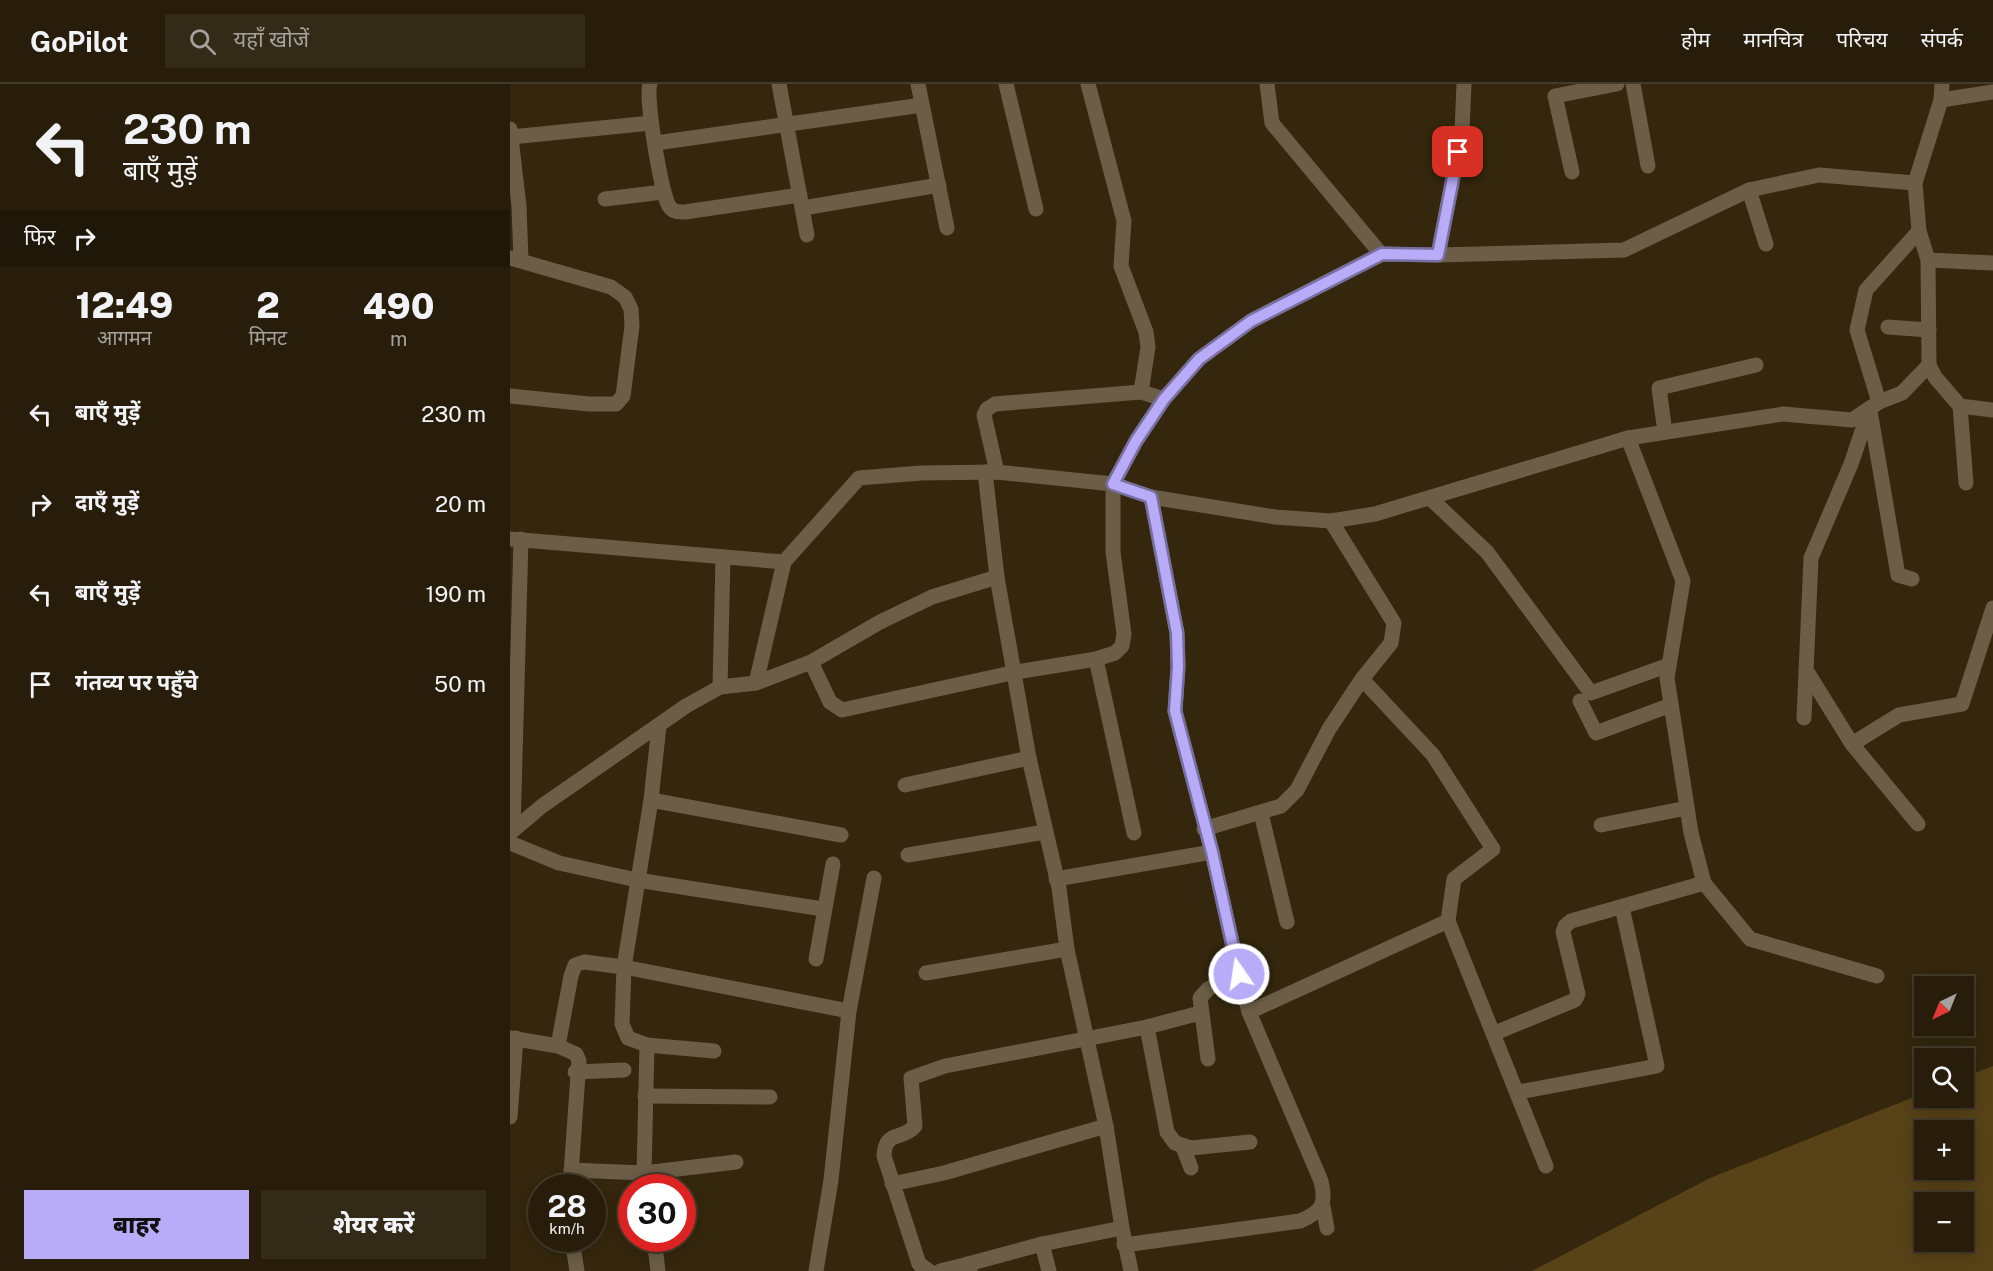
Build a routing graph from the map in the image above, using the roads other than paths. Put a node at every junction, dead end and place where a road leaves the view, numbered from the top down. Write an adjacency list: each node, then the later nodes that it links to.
1 (650, 84): 15 (street)
2 (779, 84): 16 (street)
3 (918, 84): 14 (street)
4 (1006, 84): 28 (street)
5 (1088, 84): 42 (street)
6 (1267, 84): 33 (street)
7 (1464, 84): 34 (street)
8 (1617, 84): 12 (street)
9 (1633, 84): 20 (street)
10 (1941, 92): 11 (street); 22 (street)
11 (1993, 92)
12 (1555, 96): 13 (street); 21 (street)
13 (1539, 99)
14 (922, 105): 16 (street); 23 (street)
15 (651, 123): 18 (street); 19 (street)
16 (786, 126): 19 (street); 27 (street)
17 (510, 129): 18 (street)
18 (511, 137): 35 (street)
19 (656, 142): 25 (street)
20 (1648, 166)
21 (1572, 172)
22 (1915, 183): 24 (street); 30 (street)
23 (939, 185): 27 (street); 29 (street)
24 (1749, 190): 32 (street); 34 (street)
25 (663, 192): 26 (street); 27 (street)
26 (605, 199)
27 (801, 202): 31 (street)
28 (1036, 209)
29 (947, 228)
30 (1920, 231): 36 (street); 45 (street)
31 (807, 236)
32 (1766, 244)
33 (1382, 254): 34 (street); 44 (street)
34 (1438, 255)
35 (515, 259): 43 (street)
36 (1928, 260): 37 (street); 39 (street)
37 (1993, 263)
38 (1888, 327): 39 (street)
39 (1929, 330): 41 (street)
40 (1756, 365): 48 (street)
41 (1929, 365): 45 (street); 46 (street)
42 (1141, 392): 44 (street); 50 (street)
43 (510, 396)
44 (1164, 399): 52 (street)
45 (1874, 405): 48 (street); 60 (street); 65 (street)
46 (1960, 406): 47 (street); 51 (street)
47 (1993, 410)
48 (1665, 432): 49 (street)
49 (1628, 438): 54 (street); 64 (street)
50 (991, 472): 52 (street); 58 (street); 59 (street)
51 (1966, 483)
52 (1113, 484): 53 (street); 62 (street)
53 (1151, 497): 55 (street); 82 (street)
54 (1430, 498): 55 (street); 64 (street)
55 (1331, 521): 67 (street)
56 (515, 539): 57 (street); 85 (street)
57 (723, 557): 58 (street); 69 (street)
58 (784, 562): 68 (street)
59 (997, 578): 63 (street); 66 (street)
60 (1912, 579)
61 (1993, 608): 74 (street)
62 (1096, 659): 66 (street); 84 (street)
63 (811, 662): 66 (street); 68 (street)
64 (1669, 665): 71 (street)
65 (1806, 670): 72 (street); 74 (street)
66 (1016, 672): 75 (street)
67 (1362, 679): 79 (street); 96 (street)
68 (756, 683): 69 (street)
69 (720, 687): 73 (street)
70 (1580, 701): 71 (street)
71 (1671, 705): 78 (street)
72 (1804, 718)
73 (659, 726): 77 (street); 85 (street)
74 (1852, 744): 80 (street)
75 (1029, 758): 76 (street); 83 (street)
76 (905, 785)
77 (651, 800): 86 (street); 91 (street)
78 (1687, 808): 81 (street); 92 (street)
79 (1262, 813): 82 (street); 97 (street)
80 (1918, 824)
81 (1601, 825)
82 (1204, 829): 87 (street)
83 (1045, 832): 88 (street); 93 (street)
84 (1134, 833)
85 (511, 835): 91 (street)
86 (841, 835)
87 (1212, 852): 93 (street); 102 (street)
88 (908, 855)
89 (833, 864): 95 (street)
90 (874, 878): 104 (street)
91 (637, 880): 95 (street); 100 (street)
92 (1704, 883): 94 (street); 103 (street)
93 (1058, 889): 98 (street)
94 (1622, 907): 108 (street); 117 (street)
95 (823, 909): 99 (street)
96 (1448, 921): 105 (street); 108 (street)
97 (1287, 922)
98 (1067, 950): 101 (street); 110 (street)
99 (816, 959)
100 (624, 967): 104 (street); 111 (street); 112 (street)
101 (926, 973)
102 (1239, 974): 105 (street); 106 (street)
103 (1876, 976)
104 (849, 1011): 143 (street)
105 (1249, 1012): 133 (street)
106 (1200, 1013): 107 (street); 114 (street)
107 (1148, 1027): 110 (street); 123 (street)
108 (1495, 1034): 117 (street)
109 (513, 1038): 112 (street); 120 (street)
110 (1085, 1040): 121 (street); 132 (street)
111 (647, 1045): 113 (street); 118 (street)
112 (558, 1046): 116 (street)
113 (714, 1051)
114 (1208, 1059)
115 (624, 1070): 116 (street)
116 (577, 1073): 127 (street)
117 (1519, 1092): 125 (street)
118 (645, 1096): 119 (street); 129 (street)
119 (770, 1097)
120 (510, 1117)
121 (1106, 1126): 132 (street); 134 (street)
122 (1250, 1142): 123 (street)
123 (1183, 1147): 126 (street)
124 (736, 1162): 130 (street)
125 (1546, 1166)
126 (1191, 1168)
127 (571, 1170): 128 (street); 131 (street)
128 (571, 1174)
129 (646, 1174)
130 (676, 1174)
131 (618, 1176)
132 (892, 1184): 144 (street)
133 (1323, 1206): 135 (street); 137 (street)
134 (1122, 1228): 136 (street); 137 (street)
135 (1327, 1228)
136 (1042, 1244): 140 (street); 146 (street)
137 (1124, 1245): 147 (street)
138 (574, 1252): 141 (street)
139 (656, 1252): 142 (street)
140 (969, 1268): 145 (street)
141 (577, 1271)
142 (658, 1271)
143 (816, 1271)
144 (929, 1271)
145 (940, 1271)
146 (1049, 1271)
147 (1131, 1271)

